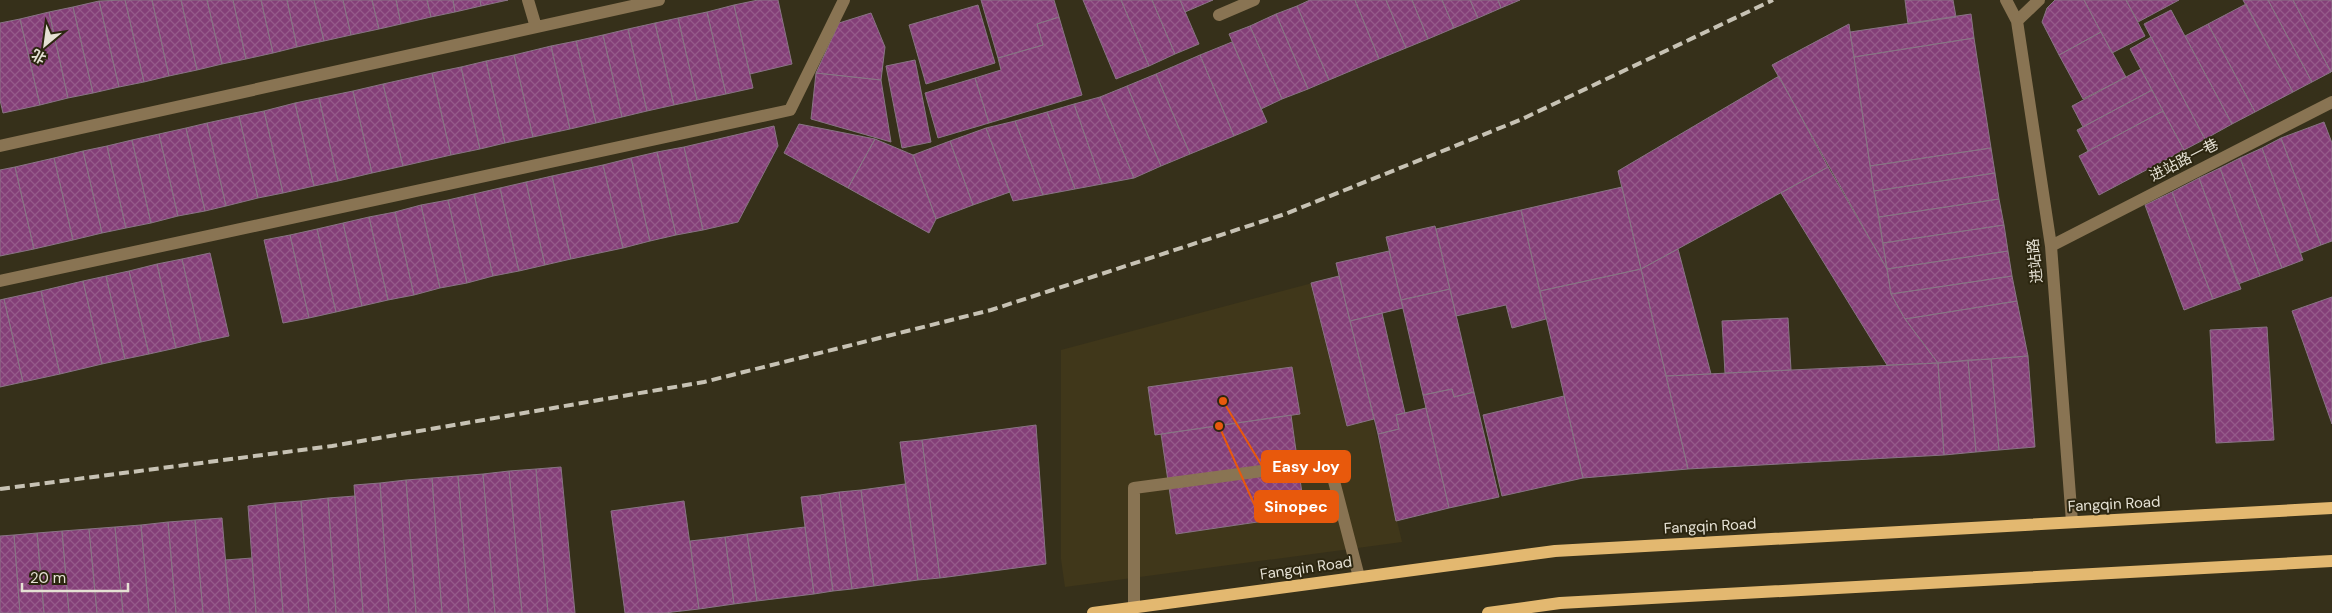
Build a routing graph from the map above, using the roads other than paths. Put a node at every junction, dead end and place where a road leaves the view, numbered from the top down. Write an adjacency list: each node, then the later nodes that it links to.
1 (528, 0): 9 (street)
2 (659, 0): 9 (street)
3 (844, 0): 13 (street)
4 (1254, 0): 7 (street)
5 (2006, 0): 8 (street, 进站路)
6 (2039, 0): 8 (street)
7 (1219, 14)
8 (2017, 21): 12 (street, 进站路)
9 (536, 27): 11 (street)
10 (2332, 102): 12 (street, 进站路一巷)
11 (0, 146)
12 (2051, 246): 15 (street, 进站路)
13 (0, 281)
14 (2332, 508): 15 (main road, Fangqin Road)
15 (2072, 522): 17 (main road, Fangqin Road)
16 (2332, 561): 19 (main road)
17 (1359, 577): 18 (main road, Fangqin Road); 18 (street)
18 (1134, 608): 20 (main road, Fangqin Road)
19 (1560, 608): 21 (main road)
20 (1093, 613)
21 (1488, 613)

